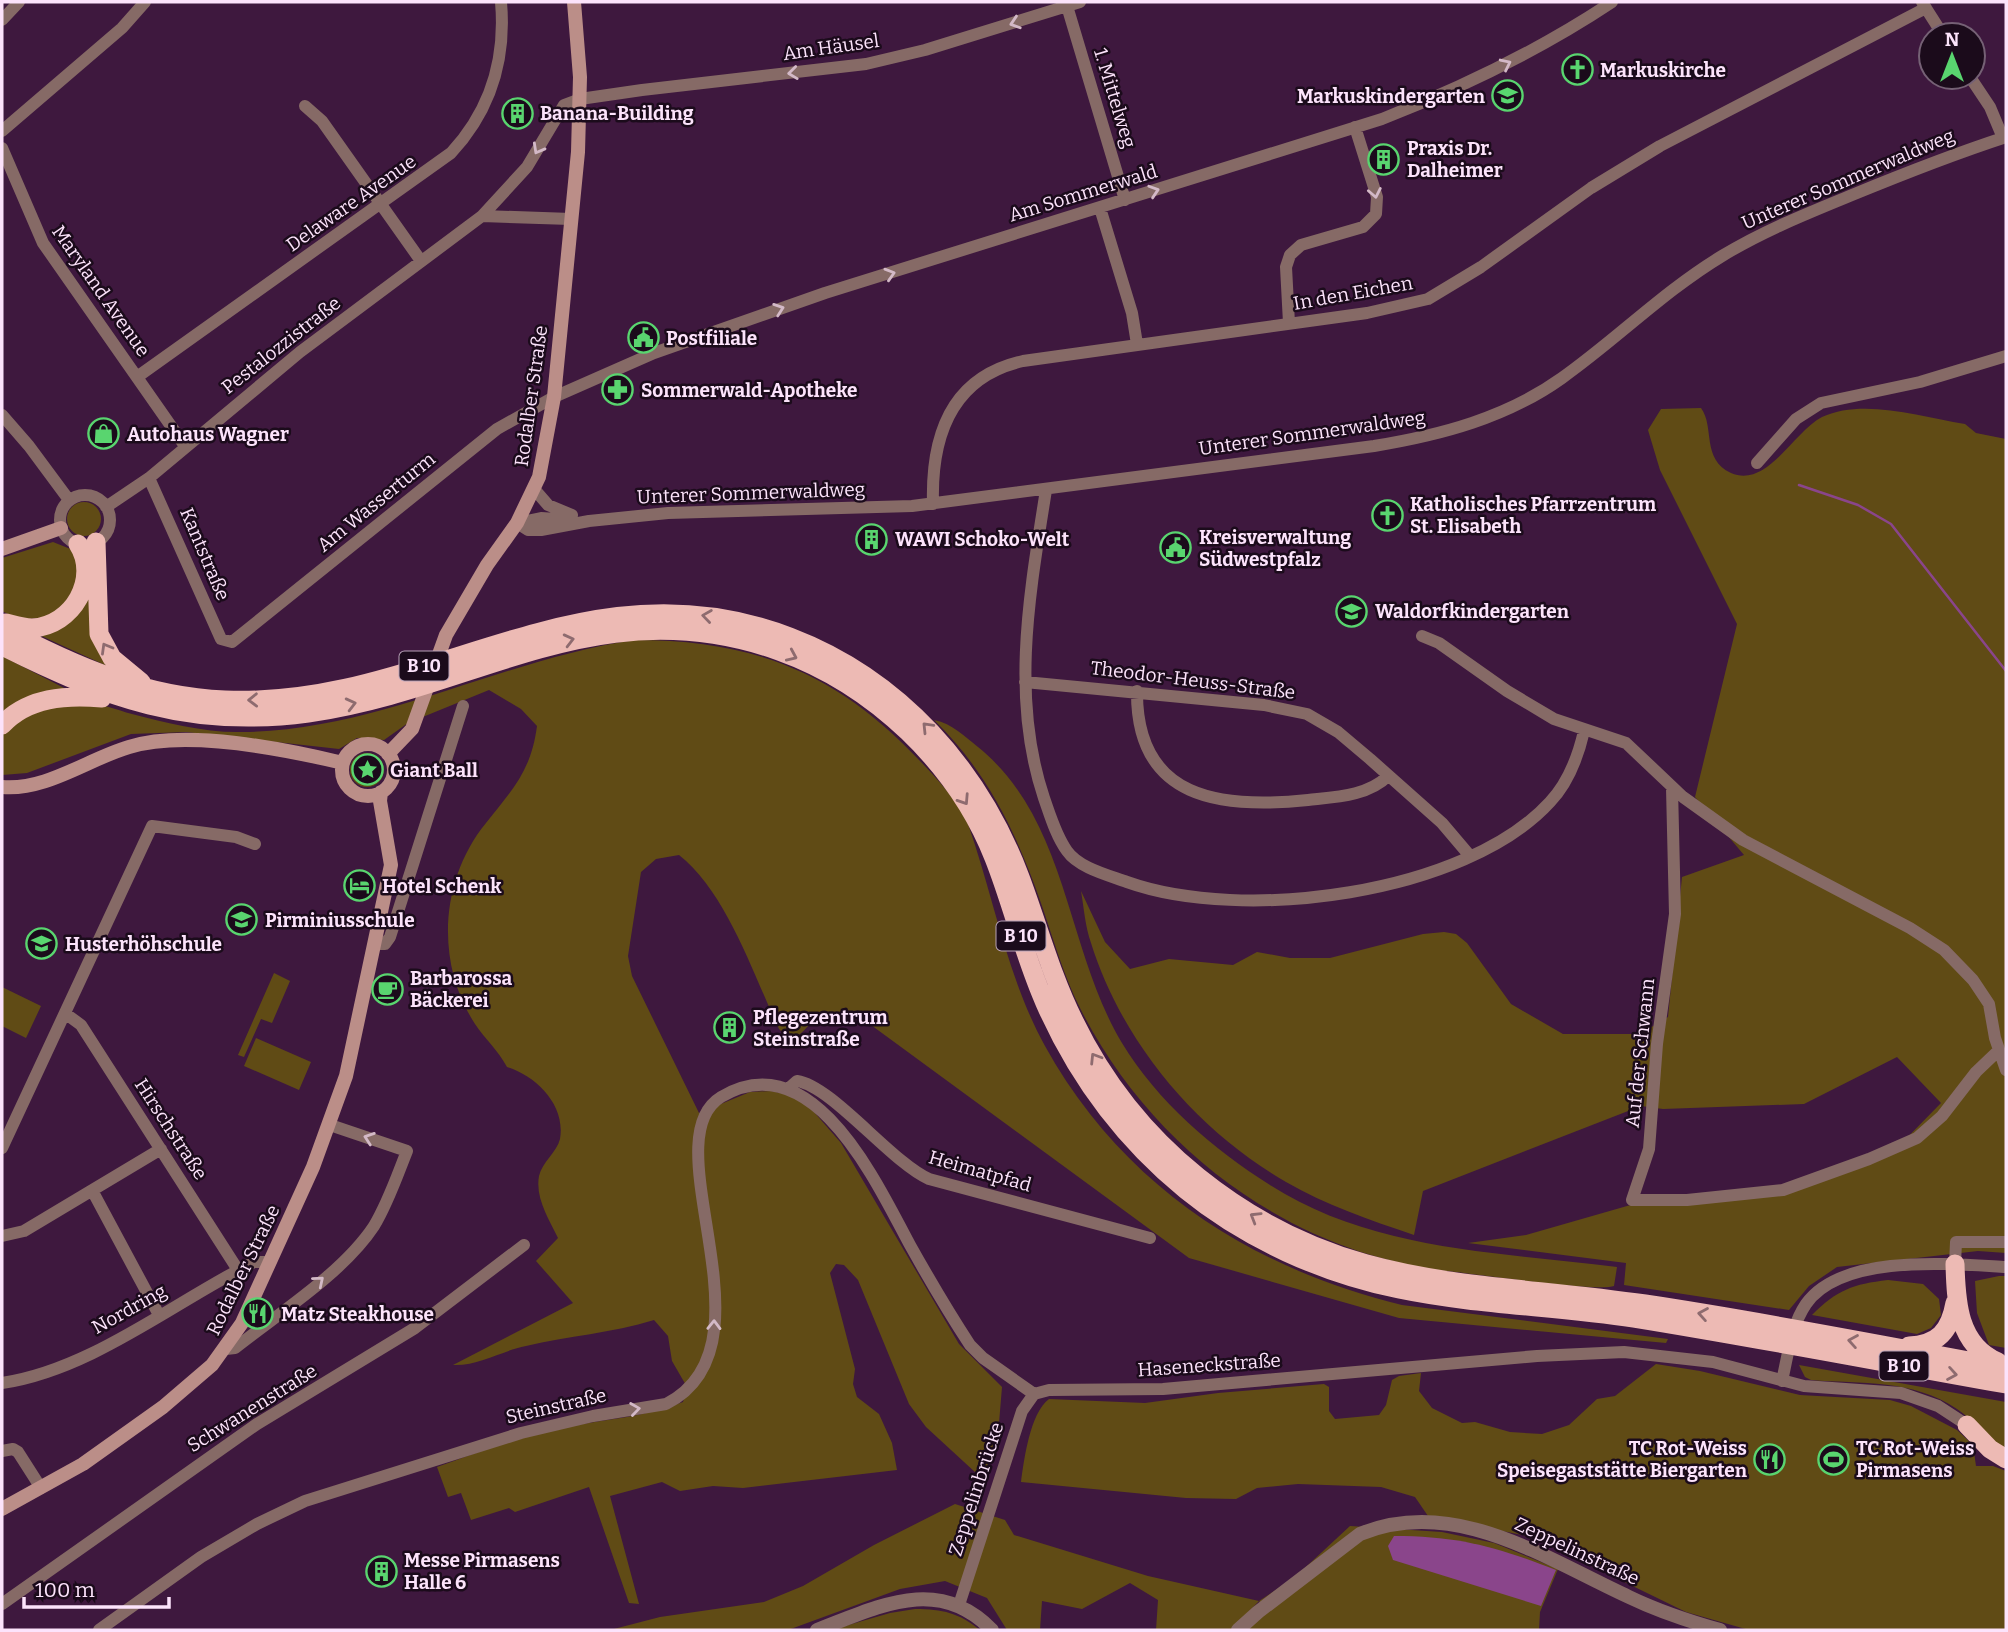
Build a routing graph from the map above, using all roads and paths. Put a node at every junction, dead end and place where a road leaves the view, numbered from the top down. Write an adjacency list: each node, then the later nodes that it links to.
1 (19, 2): 8 (street)
2 (145, 2): 14 (street)
3 (501, 2): 18 (street, Delaware Avenue)
4 (574, 2): 11 (main road, Rodalber Straße)
5 (1612, 2): 13 (street, Am Sommerwald, one-way to 5)
6 (1073, 4): 11 (street, Am Häusel, one-way to 11); 17 (street, 1. Mittelweg)
7 (1924, 5): 9 (street); 23 (street, In den Eichen)
8 (2, 20)
9 (1934, 21)
10 (1979, 91): 15 (street)
11 (580, 99): 20 (street, Pestalozzistraße, one-way to 20); 21 (main road, Rodalber Straße)
12 (305, 106): 18 (street)
13 (1355, 127): 17 (street, Am Sommerwald, one-way to 13); 23 (street, one-way to 23)
14 (2, 131)
15 (2005, 138): 32 (street, Unterer Sommerwaldweg)
16 (2, 148): 26 (street, Maryland Avenue)
17 (1125, 200): 19 (street, Am Sommerwald)
18 (382, 205): 22 (street); 26 (street, Delaware Avenue)
19 (1100, 208): 24 (street); 27 (street, Am Sommerwald, one-way to 19)
20 (482, 216): 21 (street); 22 (street, Pestalozzistraße)
21 (571, 219): 27 (main road, Rodalber Straße)
22 (421, 261): 29 (street, Pestalozzistraße)
23 (1289, 323): 24 (street, In den Eichen)
24 (1137, 344): 35 (street, In den Eichen)
25 (2006, 356): 30 (street)
26 (137, 377): 29 (street, Maryland Avenue)
27 (554, 397): 33 (main road, Rodalber Straße); 45 (street, Am Wasserturm)
28 (2, 415): 34 (street)
29 (185, 446): 31 (street, Pestalozzistraße)
30 (1757, 463)
31 (149, 478): 36 (street, Pestalozzistraße); 45 (street, Kantstraße)
32 (1046, 489): 35 (street, Unterer Sommerwaldweg); 47 (street)
33 (535, 491): 37 (street, Unterer Sommerwaldweg); 38 (main road, Rodalber Straße)
34 (69, 500): 36 (street); 39 (street)
35 (933, 504): 37 (street, Unterer Sommerwaldweg)
36 (106, 507): 40 (street)
37 (589, 521): 38 (street, Unterer Sommerwaldweg)
38 (517, 523): 54 (main road, Rodalber Straße)
39 (61, 528): 40 (street); 41 (main road)
40 (87, 543): 42 (highway); 48 (highway, one-way to 40)
41 (2, 549)
42 (2, 622)
43 (2, 628): 48 (highway, B 10)
44 (1422, 636): 53 (street)
45 (227, 643)
46 (2, 646): 50 (highway, B 10)
47 (1025, 682): 49 (street, Theodor-Heuss-Straße); 62 (street)
48 (157, 691): 83 (highway, B 10, one-way to 48)
49 (1137, 691): 56 (street, Theodor-Heuss-Straße); 56 (street)
50 (124, 700): 52 (highway); 83 (highway, B 10, one-way to 83)
51 (463, 706): 64 (street, Rodalber Straße)
52 (2, 725)
53 (1584, 731): 58 (street); 62 (street)
54 (388, 754): 55 (main road); 59 (main road)
55 (343, 763): 57 (main road); 60 (main road)
56 (1388, 776): 62 (street, Theodor-Heuss-Straße)
57 (2, 787)
58 (1672, 788): 66 (street); 66 (street, Auf der Schwann)
59 (381, 792): 60 (main road); 63 (main road, Rodalber Straße)
60 (364, 795): 63 (main road, Rodalber Straße)
61 (255, 844): 65 (street)
62 (1470, 856)
63 (385, 892): 64 (main road, Rodalber Straße)
64 (376, 944): 69 (main road, Rodalber Straße)
65 (66, 1014): 70 (street); 71 (street, Hirschstraße)
66 (1998, 1051): 67 (street)
67 (2006, 1070)
68 (788, 1089): 74 (street, Heimatpfad); 90 (street); 98 (street, Steinstraße, one-way to 68)
69 (330, 1125): 77 (main road, Rodalber Straße); 86 (street, one-way to 69)
70 (2, 1148)
71 (161, 1149): 72 (street); 80 (street, Hirschstraße)
72 (93, 1192): 73 (street); 82 (street)
73 (2, 1236)
74 (1150, 1238)
75 (2006, 1242): 78 (street)
76 (524, 1245): 96 (street, Schwanenstraße)
77 (271, 1262): 80 (street, Nordring); 86 (main road, Rodalber Straße)
78 (1955, 1264): 79 (street); 81 (highway); 88 (street)
79 (2006, 1267)
80 (238, 1270): 82 (street, Nordring)
81 (1957, 1295): 85 (highway); 87 (highway)
82 (159, 1315): 89 (street, Nordring)
83 (1751, 1331): 84 (highway, B 10)
84 (1816, 1342): 85 (highway, B 10, one-way to 84); 87 (highway, B 10, one-way to 87)
85 (1885, 1346): 87 (highway, B 10)
86 (226, 1349): 94 (main road, Rodalber Straße)
87 (2004, 1377)
88 (1782, 1381): 90 (street, Haseneckstraße); 91 (street, Haseneckstraße)
89 (2, 1383)
90 (1034, 1394): 97 (street, Zeppelinbrücke)
91 (1967, 1425): 93 (highway)
92 (2, 1451): 94 (street)
93 (2006, 1459)
94 (41, 1488): 95 (main road, Rodalber Straße)
95 (2, 1510)
96 (2, 1604)
97 (959, 1605): 99 (street); 100 (street)
98 (99, 1630)
99 (817, 1630)
100 (992, 1630)
101 (1238, 1630): 102 (street, Zeppelinstraße)
102 (1720, 1630)

